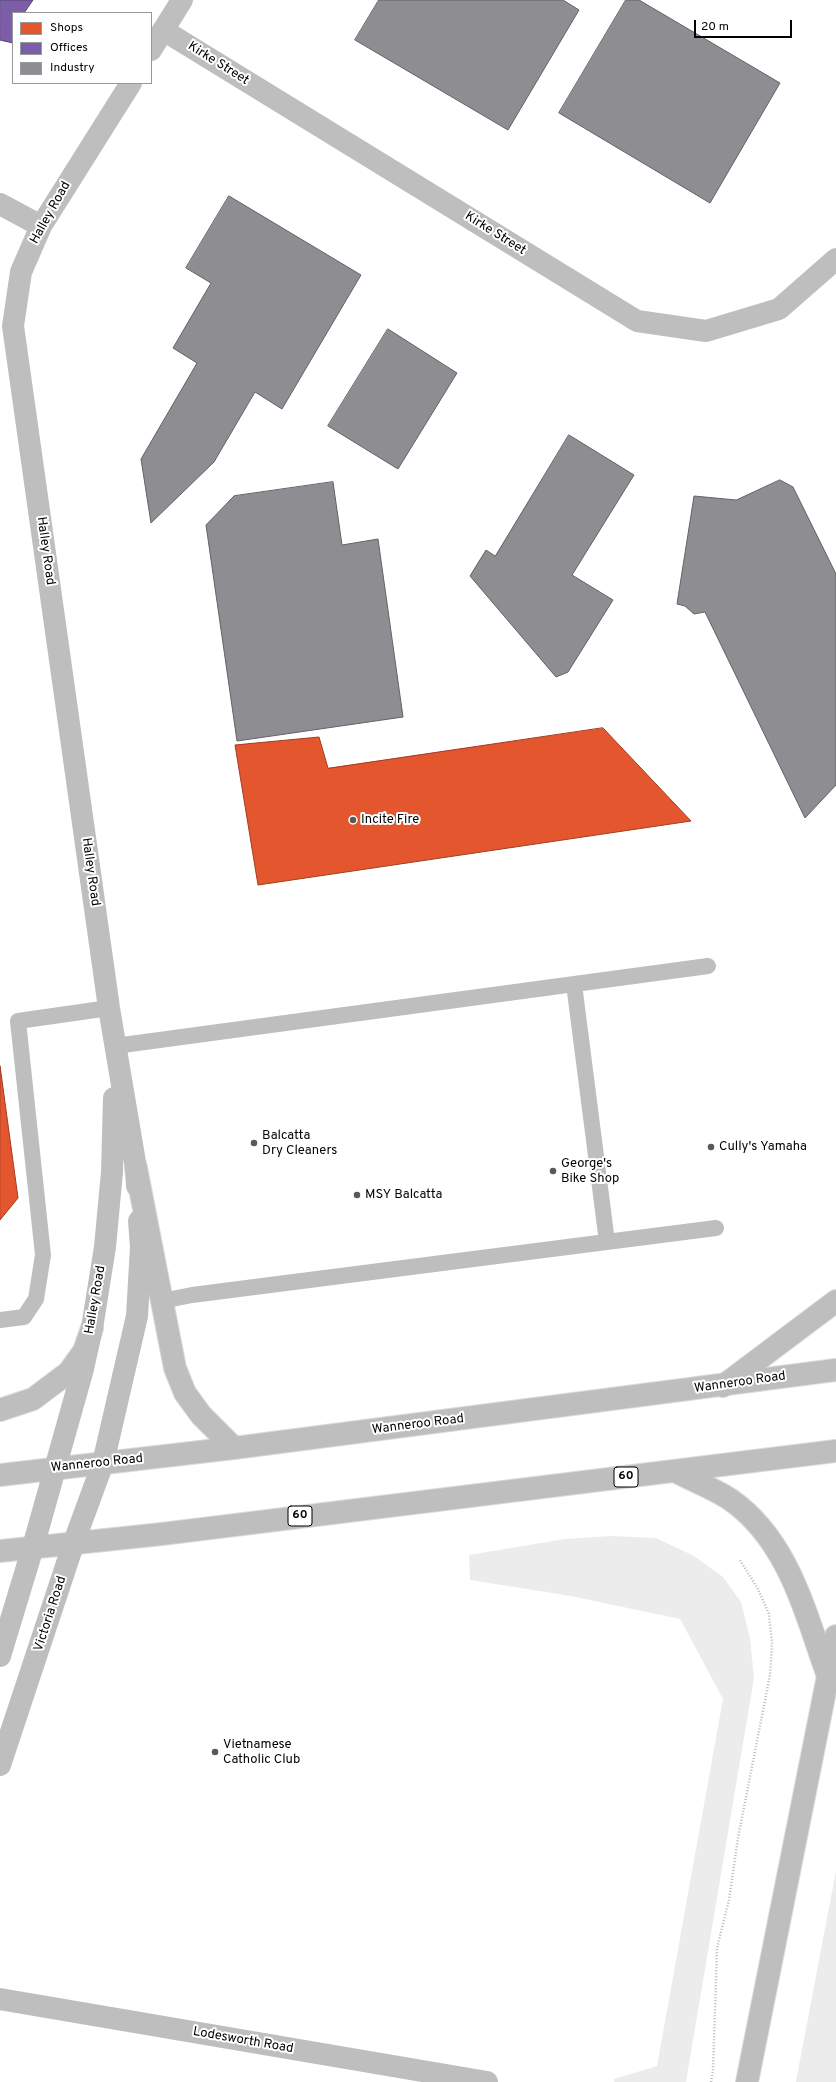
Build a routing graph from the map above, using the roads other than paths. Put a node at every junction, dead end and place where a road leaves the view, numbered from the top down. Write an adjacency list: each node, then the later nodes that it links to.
1 (182, 0): 2 (main road)
2 (163, 30): 3 (main road); 7 (main road, Kirke Street)
3 (152, 48)
4 (130, 84): 6 (main road, Halley Road)
5 (0, 204): 6 (main road)
6 (41, 226): 10 (main road, Halley Road)
7 (836, 259)
8 (708, 966): 9 (lane)
9 (574, 984): 11 (lane); 14 (lane)
10 (109, 1008): 11 (main road, Halley Road); 17 (lane)
11 (115, 1046): 12 (main road, Halley Road); 18 (main road, Halley Road)
12 (136, 1168): 15 (main road); 24 (main road, Halley Road)
13 (716, 1228): 14 (lane)
14 (607, 1242): 15 (lane)
15 (162, 1301): 22 (main road)
16 (836, 1302): 20 (main road)
17 (0, 1320)
18 (92, 1328): 21 (main road); 25 (main road, Halley Road)
19 (836, 1370): 20 (main road, Wanneroo Road)
20 (723, 1386): 22 (main road, Wanneroo Road)
21 (0, 1410)
22 (234, 1448): 24 (main road, Wanneroo Road)
23 (836, 1451): 26 (main road, 60)
24 (103, 1463): 25 (main road, Wanneroo Road); 28 (main road, Victoria Road)
25 (54, 1468): 27 (main road, Wanneroo Road); 29 (main road, Halley Road)
26 (675, 1471): 28 (main road, 60); 33 (main road)
27 (0, 1475)
28 (74, 1542): 29 (main road, 60); 34 (main road, Victoria Road)
29 (33, 1547): 30 (main road, 60); 32 (main road)
30 (0, 1551)
31 (836, 1636): 33 (main road)
32 (0, 1656)
33 (828, 1677): 37 (main road)
34 (0, 1765)
35 (0, 1999): 36 (main road, Lodesworth Road)
36 (487, 2082)
37 (747, 2082)

